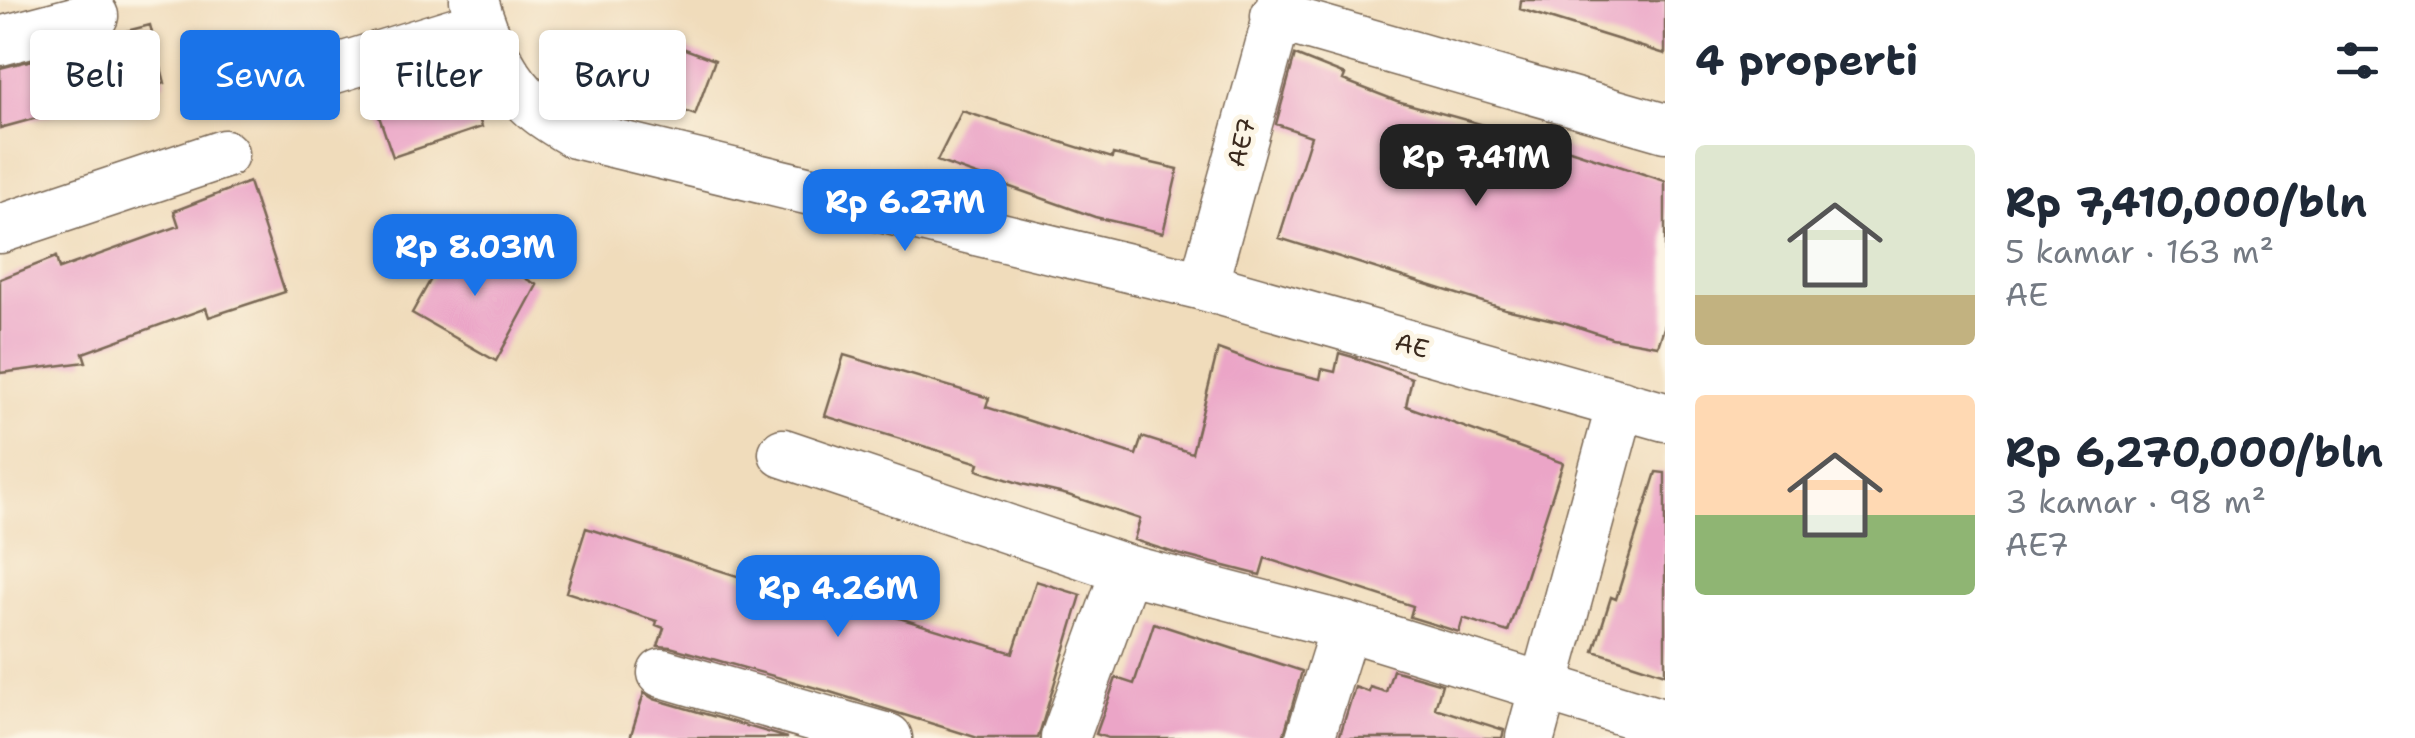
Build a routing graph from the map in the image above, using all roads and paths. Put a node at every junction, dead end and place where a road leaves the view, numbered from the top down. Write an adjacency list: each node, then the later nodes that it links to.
1 (1278, 8): 6 (street); 9 (street, AE7)
2 (477, 12): 5 (street); 9 (street, AE)
3 (94, 16): 4 (street)
4 (0, 41)
5 (340, 66)
6 (1665, 128)
7 (224, 154): 8 (street)
8 (0, 229)
9 (1202, 286): 10 (street, AE)
10 (1643, 410): 15 (street, AE)
11 (783, 453): 12 (street)
12 (1126, 570): 13 (street); 18 (street)
13 (1345, 626): 15 (street); 19 (street)
14 (662, 673): 17 (street)
15 (1544, 689): 16 (street); 20 (street, AE)
16 (1665, 724)
17 (888, 738)
18 (1065, 738)
19 (1310, 738)
20 (1530, 738)

